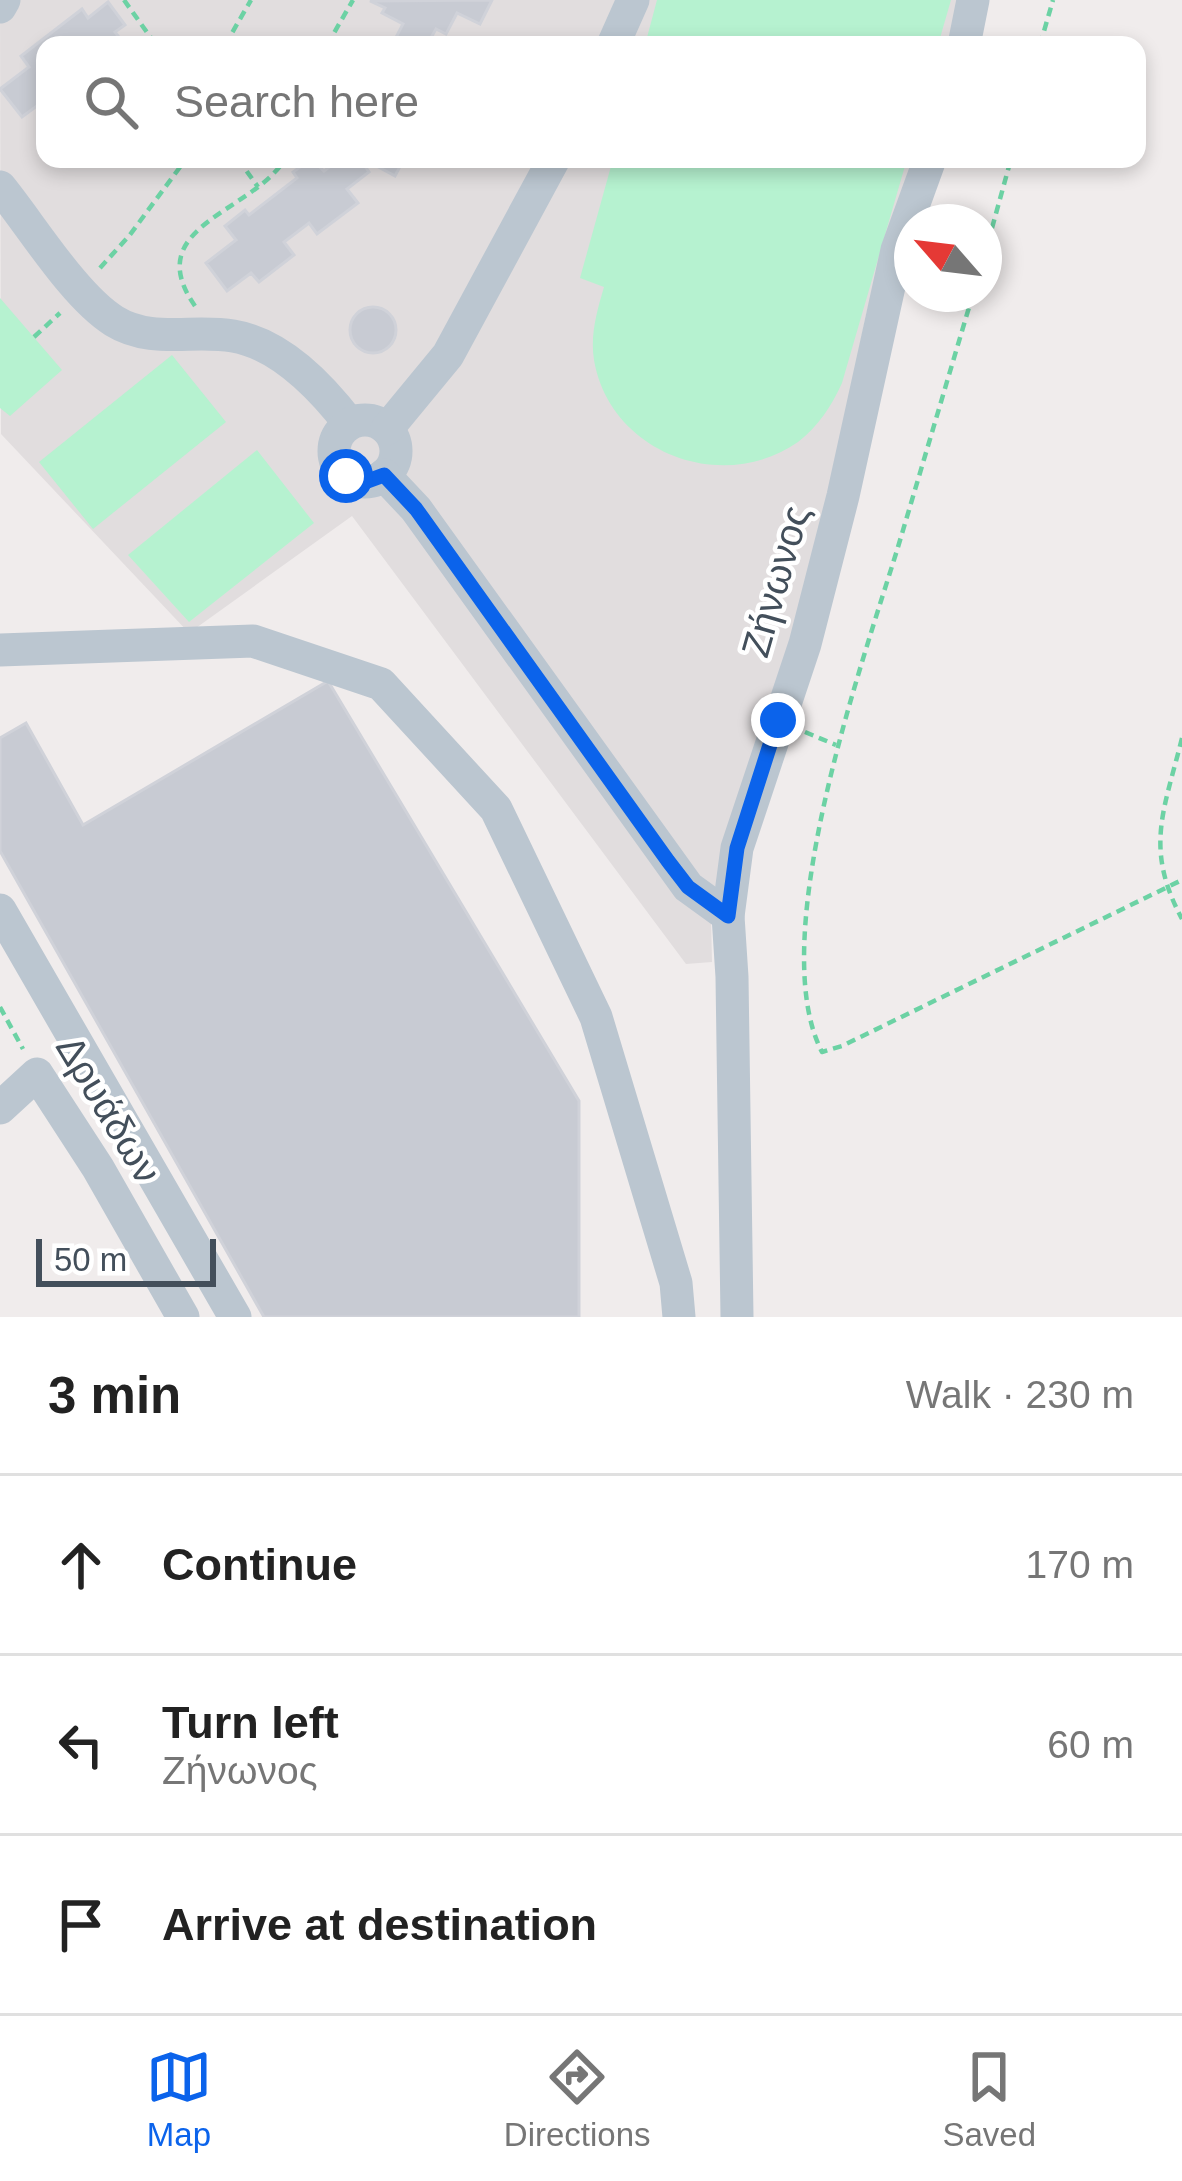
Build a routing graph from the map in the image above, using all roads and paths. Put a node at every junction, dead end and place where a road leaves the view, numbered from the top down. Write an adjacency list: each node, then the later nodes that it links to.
1 (124, 0): 7 (path)
2 (250, 0): 8 (path)
3 (353, 0): 9 (path)
4 (633, 0): 10 (street)
5 (973, 0): 11 (street)
6 (1053, 0): 12 (path)
7 (150, 36)
8 (230, 36)
9 (332, 36)
10 (617, 36)
11 (966, 36)
12 (1043, 36)
13 (179, 168): 22 (path)
14 (244, 168): 20 (path)
15 (276, 168): 20 (path)
16 (549, 168): 27 (street)
17 (927, 168): 34 (street, Ζήνωνος)
18 (1009, 168): 21 (path)
19 (0, 187): 22 (street)
20 (258, 188): 24 (path)
21 (999, 204)
22 (81, 290): 24 (street); 25 (path)
23 (968, 312): 32 (path)
24 (215, 336): 26 (street)
25 (34, 337)
26 (349, 423): 27 (street); 28 (street)
27 (387, 429): 28 (street)
28 (384, 475): 34 (street)
29 (0, 650): 41 (street)
30 (1182, 738): 32 (path)
31 (1182, 880): 32 (path)
32 (1166, 888): 35 (path)
33 (0, 910): 40 (street)
34 (728, 916): 42 (street, Ζήνωνος)
35 (1182, 919)
36 (0, 1006): 37 (path, Δρυάδων)
37 (37, 1074): 38 (street); 39 (street, Δρυάδων)
38 (0, 1108)
39 (183, 1317)
40 (235, 1317)
41 (679, 1317)
42 (737, 1317)

